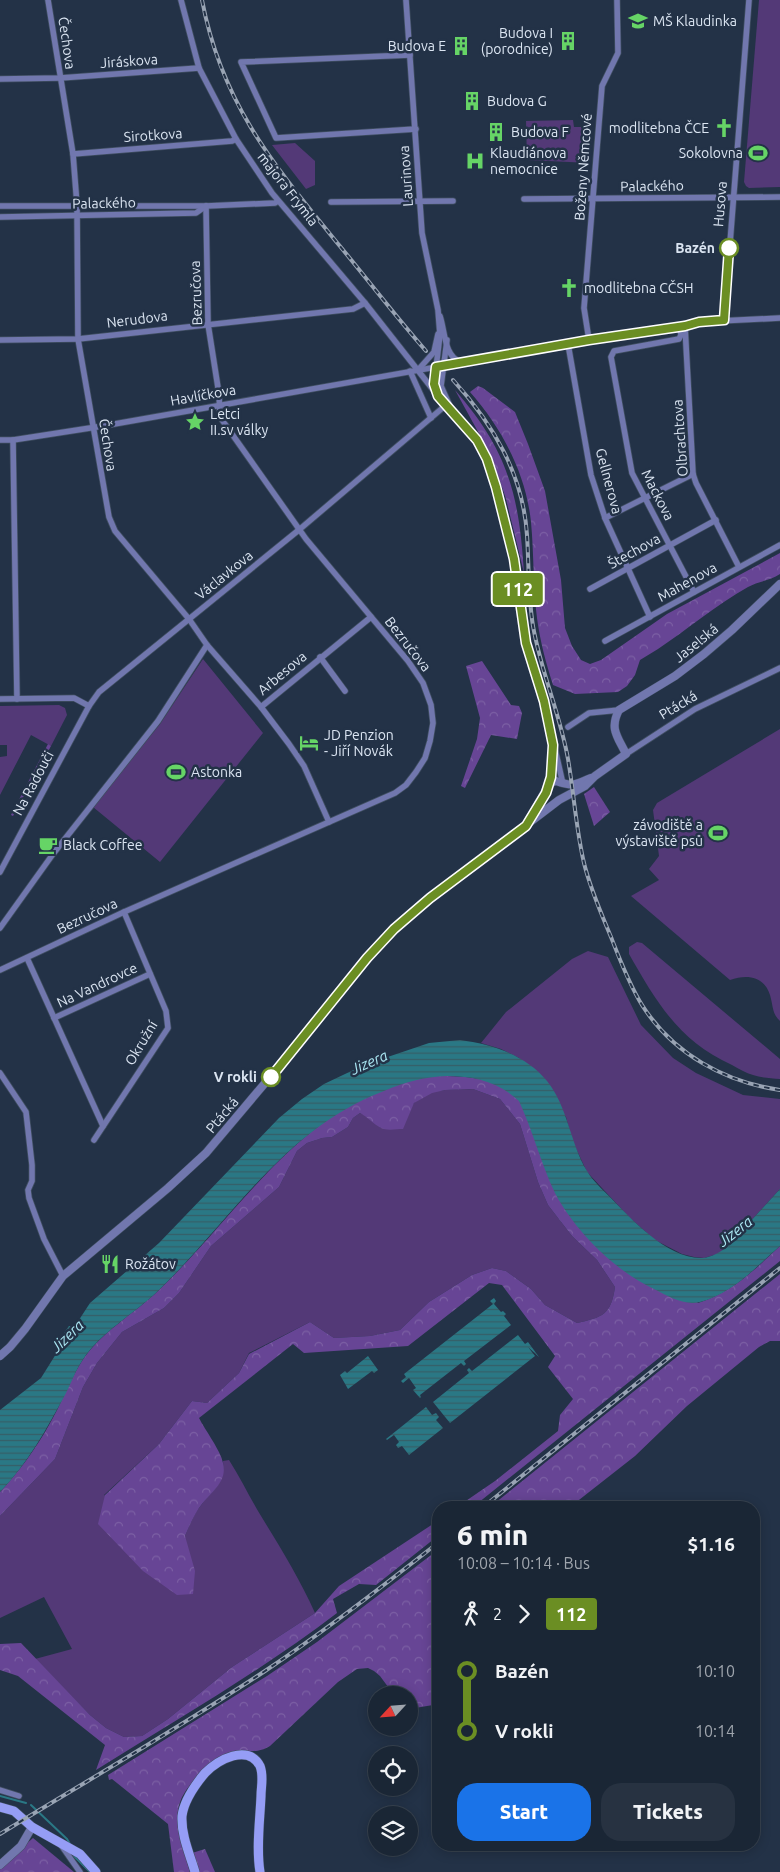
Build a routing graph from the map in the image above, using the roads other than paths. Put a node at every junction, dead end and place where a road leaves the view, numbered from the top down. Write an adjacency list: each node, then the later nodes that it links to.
1 (48, 0): 9 (street, Čechova)
2 (181, 0): 7 (street, majora Frymla)
3 (406, 0): 6 (street, Laurinova)
4 (617, 0): 16 (street, Boženy Němcové)
5 (748, 0): 13 (street, Husova)
6 (410, 55): 10 (street, Laurinova); 10 (street)
7 (199, 68): 9 (street, Jiráskova); 11 (street, majora Frymla)
8 (0, 78): 9 (street, Jiráskova)
9 (60, 78): 12 (street, Čechova)
10 (416, 129): 20 (street, Laurinova)
11 (236, 139): 12 (street, Sirotkova); 17 (street, majora Frymla)
12 (72, 154): 21 (street, Čechova)
13 (734, 197): 14 (street, Palackého); 16 (street, Palackého); 29 (street, Husova)
14 (780, 197)
15 (524, 199): 16 (street, Palackého)
16 (593, 199): 36 (street, Boženy Němcové)
17 (278, 201): 23 (street, Palackého); 26 (street, majora Frymla)
18 (453, 201): 20 (street)
19 (331, 202): 20 (street)
20 (420, 202): 27 (street, Laurinova)
21 (77, 205): 22 (street, Palackého); 23 (street, Palackého); 24 (street, Čechova)
22 (1, 206): 25 (street)
23 (206, 206): 24 (street, Palackého); 31 (street, Bezručova)
24 (77, 216): 25 (street, Palackého); 33 (street, Čechova)
25 (1, 217)
26 (365, 303): 31 (street, Nerudova); 40 (street, majora Frymla)
27 (438, 310): 30 (street, Laurinova); 35 (street)
28 (780, 318): 29 (street)
29 (724, 320): 32 (street)
30 (438, 322): 39 (street, Laurinova); 40 (street)
31 (208, 324): 33 (street, Nerudova); 44 (street, Bezručova)
32 (682, 327): 36 (street); 51 (street, Olbrachtova); 52 (street, Mackova)
33 (78, 339): 34 (street, Nerudova); 48 (street, Čechova)
34 (0, 340)
35 (447, 340): 38 (street); 39 (street)
36 (589, 340): 37 (street)
37 (568, 344): 38 (street); 53 (street, Gellnerova)
38 (461, 363): 39 (street, Havlíčkova); 42 (street)
39 (440, 366): 40 (street, Havlíčkova); 42 (street); 43 (street)
40 (418, 370): 41 (street, Havlíčkova); 43 (street, majora Frymla)
41 (410, 371): 44 (street, Havlíčkova); 47 (street)
42 (441, 379): 46 (street)
43 (438, 396): 45 (street, majora Frymla)
44 (220, 404): 48 (street, Havlíčkova); 55 (street, Bezručova)
45 (446, 405): 46 (street); 47 (street, Václavkova)
46 (453, 412): 77 (street)
47 (430, 418): 55 (street, Václavkova)
48 (93, 427): 50 (street, Havlíčkova); 65 (street, Čechova)
49 (0, 440): 50 (street, Havlíčkova)
50 (13, 440): 72 (street)
51 (693, 474): 52 (street); 54 (street, Olbrachtova)
52 (646, 498): 53 (street); 56 (street, Mackova)
53 (605, 518): 59 (street, Gellnerova)
54 (716, 520): 56 (street, Štechova); 58 (street, Olbrachtova)
55 (300, 529): 64 (street, Bezručova); 65 (street, Václavkova)
56 (670, 545): 59 (street, Štechova); 62 (street, Mackova)
57 (780, 545): 58 (street, Mahenova)
58 (739, 567): 62 (street, Mahenova)
59 (627, 568): 61 (street, Štechova); 63 (street, Gellnerova)
60 (780, 584): 75 (street, Jaselská)
61 (590, 589)
62 (694, 592): 63 (street, Mahenova)
63 (650, 616): 66 (street, Mahenova)
64 (371, 617): 68 (street, Arbesova); 84 (street, Bezručova)
65 (189, 619): 67 (street, Čechova); 73 (street, Václavkova)
66 (605, 641)
67 (207, 645): 74 (street, Čechova); 88 (street)
68 (320, 658): 70 (street, Arbesova); 74 (street, Arbesova)
69 (780, 668): 78 (street, Ptácká)
70 (345, 691)
71 (0, 699): 72 (street)
72 (17, 699): 73 (street)
73 (89, 706): 86 (street, Na Radouči)
74 (261, 707): 84 (street, Čechova)
75 (619, 710): 76 (street, Jaselská); 78 (street)
76 (568, 727)
77 (553, 745): 80 (street); 81 (street)
78 (626, 754): 79 (street, Ptácká)
79 (595, 776): 81 (street, Ptácká); 83 (street, Ptácká)
80 (549, 784): 81 (street); 82 (street)
81 (563, 784): 83 (street)
82 (546, 793): 83 (street); 85 (street, Ptácká)
83 (558, 800): 85 (street, Ptácká)
84 (329, 822): 87 (street, Bezručova)
85 (526, 826): 96 (street, Ptácká)
86 (0, 872)
87 (124, 912): 89 (street, Bezručova); 91 (street, Okružní)
88 (0, 928)
89 (27, 958): 90 (street, Bezručova); 92 (street)
90 (0, 970)
91 (150, 974): 92 (street, Na Vandrovce); 94 (street, Okružní)
92 (54, 1018): 94 (street)
93 (0, 1073): 96 (street)
94 (103, 1126): 95 (street, Okružní)
95 (94, 1140)
96 (63, 1276): 97 (street, Ptácká)
97 (0, 1356)
98 (0, 1790): 99 (street)
99 (19, 1796)
100 (0, 1807): 101 (main road)
101 (32, 1827): 102 (main road); 103 (street)
102 (63, 1845): 104 (street); 105 (main road)
103 (0, 1866)
104 (80, 1872)
105 (96, 1872)
106 (195, 1872): 107 (main road)
107 (260, 1872)

